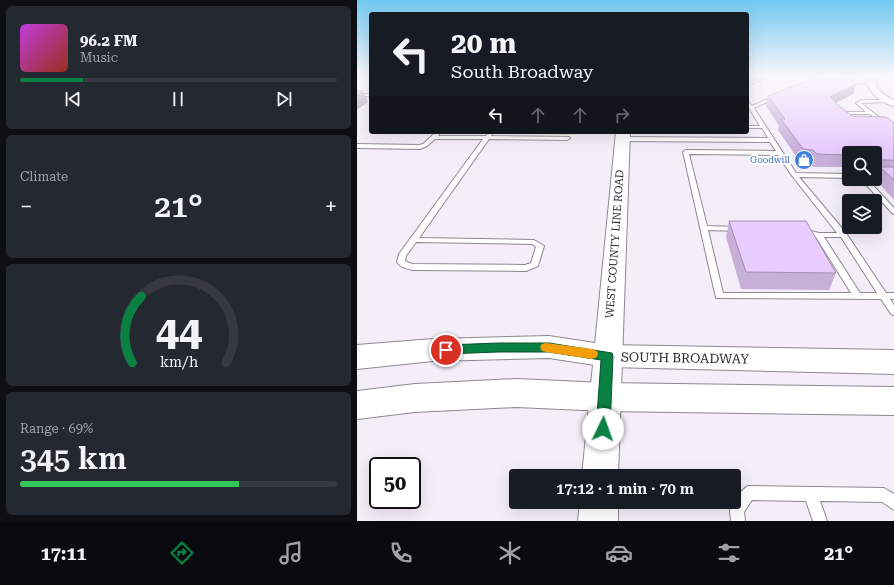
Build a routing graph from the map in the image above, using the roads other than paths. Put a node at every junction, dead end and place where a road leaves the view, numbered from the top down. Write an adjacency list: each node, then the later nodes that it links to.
1 (769, 100): 4 (lane)
2 (891, 102): 5 (street); 7 (lane)
3 (749, 104): 4 (lane)
4 (751, 108): 9 (lane)
5 (894, 110)
6 (836, 113): 7 (lane)
7 (872, 113): 10 (lane)
8 (749, 127): 9 (lane)
9 (764, 127): 16 (lane)
10 (894, 131)
11 (436, 134): 14 (lane)
12 (489, 135): 14 (lane); 15 (lane); 30 (lane)
13 (623, 136): 16 (lane); 35 (main road, WEST COUNTY LINE ROAD)
14 (434, 137): 17 (lane)
15 (567, 138)
16 (772, 140): 18 (lane)
17 (357, 146)
18 (780, 153): 19 (lane); 25 (lane)
19 (795, 175): 20 (lane); 29 (lane)
20 (842, 176)
21 (882, 176): 22 (lane)
22 (894, 176)
23 (870, 186): 24 (lane)
24 (894, 212)
25 (703, 228): 26 (lane); 31 (lane)
26 (743, 229)
27 (799, 230): 28 (lane)
28 (819, 235): 29 (lane); 31 (lane)
29 (843, 235): 32 (lane)
30 (413, 240): 30 (lane)
31 (857, 296): 32 (lane)
32 (884, 296): 33 (lane); 34 (lane)
33 (894, 296)
34 (894, 312)
35 (608, 356): 36 (main road, SOUTH BROADWAY); 37 (main road, SOUTH BROADWAY); 38 (main road, WEST COUNTY LINE ROAD)
36 (357, 357)
37 (894, 362)
38 (605, 397): 39 (main road); 40 (main road); 41 (main road, WEST COUNTY LINE ROAD)
39 (894, 401)
40 (357, 405)
41 (600, 469)
42 (811, 494): 43 (lane); 46 (lane); 47 (lane)
43 (894, 502)
44 (599, 509): 45 (main road)
45 (598, 521)
46 (739, 521)
47 (820, 521)

